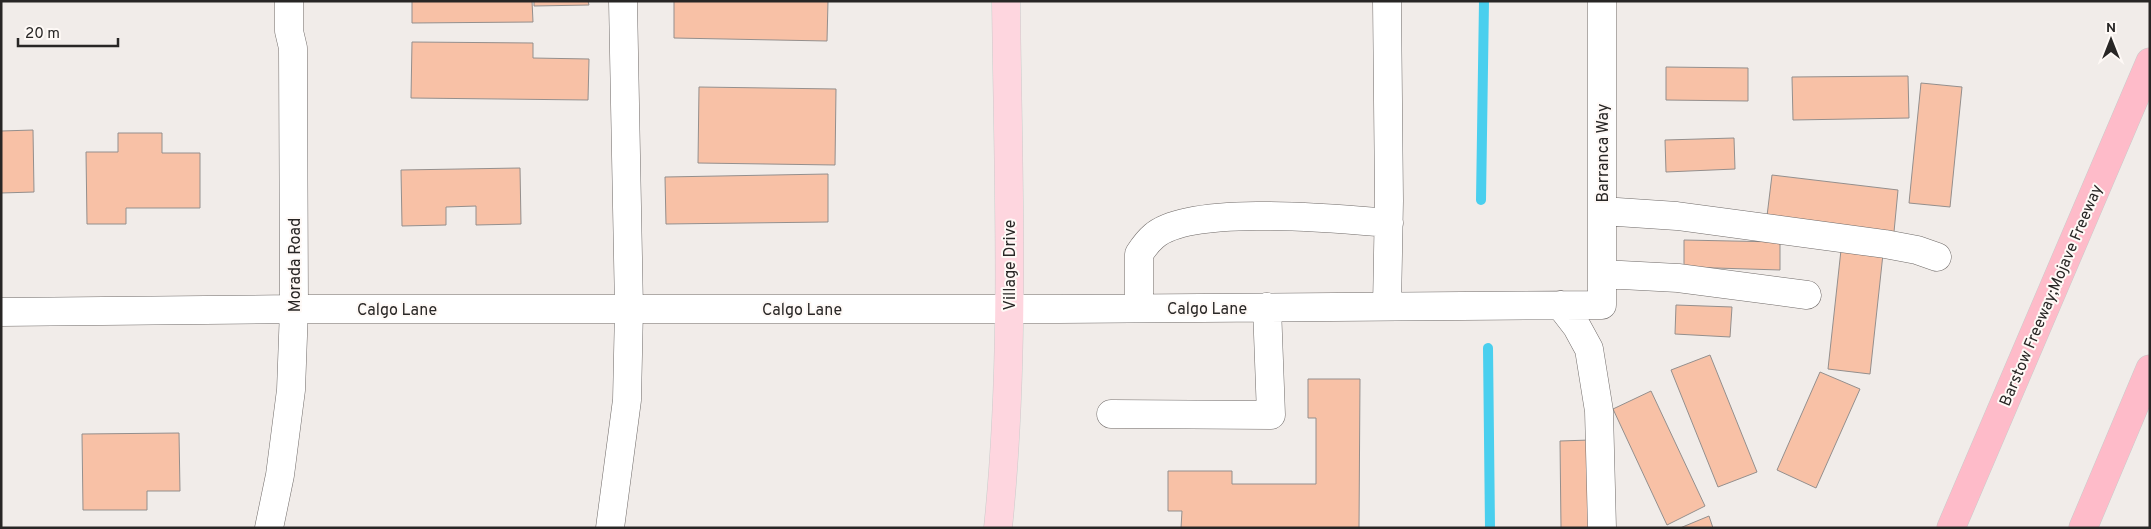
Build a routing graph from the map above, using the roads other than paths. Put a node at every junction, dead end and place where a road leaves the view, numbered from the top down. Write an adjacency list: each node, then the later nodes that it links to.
1 (289, 1): 17 (street, Morada Road)
2 (623, 1): 18 (street)
3 (1006, 1): 19 (main road, Village Drive)
4 (1387, 1): 8 (street)
5 (1602, 1): 7 (street, Barranca Way)
6 (2150, 62): 27 (highway, Barstow Freeway;Mojave Freeway)
7 (1602, 211): 9 (street); 10 (street, Barranca Way)
8 (1389, 223): 14 (street); 16 (street)
9 (1937, 257)
10 (1602, 274): 11 (street); 13 (street, Barranca Way)
11 (1807, 294)
12 (1560, 304): 13 (street, Calgo Lane); 14 (street, Calgo Lane); 26 (street)
13 (1602, 304)
14 (1387, 306): 15 (street, Calgo Lane)
15 (1267, 307): 16 (street, Calgo Lane); 22 (street)
16 (1138, 308): 19 (street, Calgo Lane)
17 (294, 309): 18 (street, Calgo Lane); 20 (street, Calgo Lane); 23 (street, Morada Road)
18 (629, 309): 19 (street, Calgo Lane); 24 (street)
19 (1009, 309): 25 (main road, Village Drive)
20 (1, 312)
21 (2150, 369): 28 (highway)
22 (1110, 414)
23 (269, 528)
24 (610, 528)
25 (998, 528)
26 (1602, 528)
27 (1951, 528)
28 (2083, 528)

